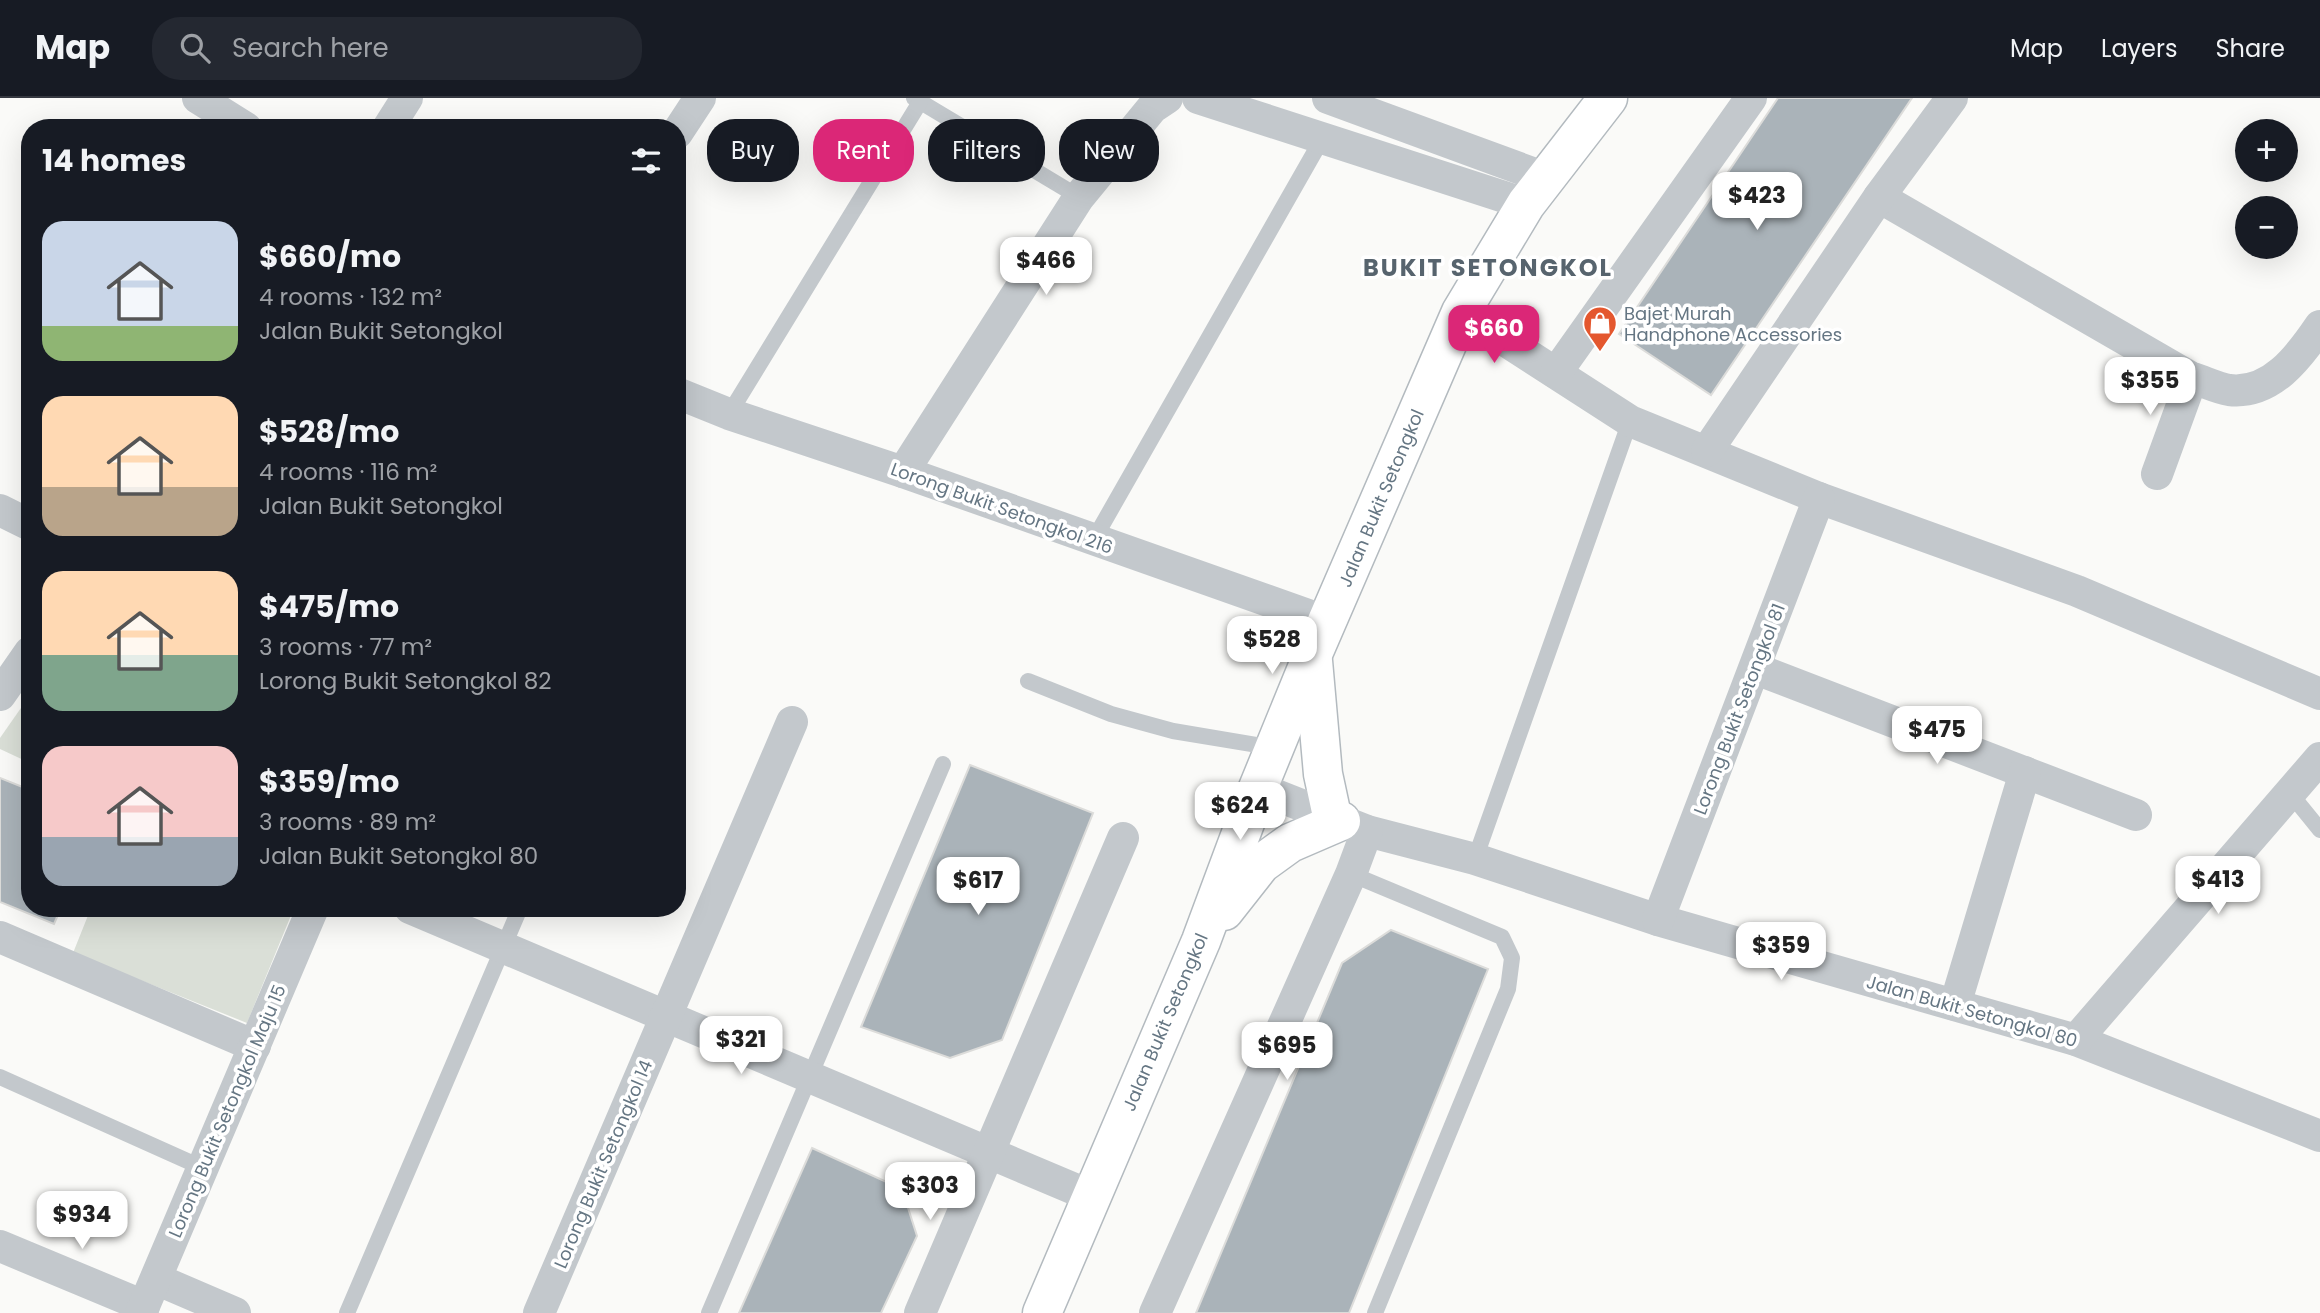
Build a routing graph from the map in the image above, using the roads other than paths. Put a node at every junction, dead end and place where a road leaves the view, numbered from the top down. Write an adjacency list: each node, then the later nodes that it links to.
1 (198, 98): 11 (street)
2 (407, 98): 12 (street)
3 (700, 98): 13 (street)
4 (1167, 98): 16 (street)
5 (1198, 98): 14 (street)
6 (1328, 98): 15 (street)
7 (1608, 98): 15 (street, Jalan Bukit Setongkol)
8 (1751, 98): 20 (street)
9 (1952, 98): 17 (street)
10 (917, 100): 16 (lane); 23 (lane)
11 (232, 119)
12 (394, 119)
13 (686, 119)
14 (1322, 139): 15 (street); 31 (lane)
15 (1536, 191): 18 (street, Jalan Bukit Setongkol)
16 (1079, 197): 26 (street)
17 (1879, 197): 21 (street); 25 (street)
18 (1461, 312): 20 (street); 32 (street, Jalan Bukit Setongkol)
19 (2320, 326): 21 (street)
20 (1556, 373): 24 (street)
21 (2192, 377): 27 (street)
22 (686, 397): 23 (street, Lorong Bukit Setongkol 216)
23 (729, 414): 26 (street, Lorong Bukit Setongkol 216)
24 (1630, 421): 25 (street); 49 (lane)
25 (1707, 451): 28 (street)
26 (903, 472): 31 (street, Lorong Bukit Setongkol 216)
27 (2157, 474)
28 (1819, 498): 34 (street, Lorong Bukit Setongkol 81); 36 (street)
29 (0, 510): 30 (street)
30 (21, 520)
31 (1093, 541): 32 (street, Lorong Bukit Setongkol 216)
32 (1320, 639): 39 (street, Jalan Bukit Setongkol); 46 (street)
33 (21, 665): 37 (street)
34 (1756, 668): 42 (street); 54 (street, Lorong Bukit Setongkol 81)
35 (1028, 681): 39 (lane)
36 (2320, 694)
37 (0, 695)
38 (792, 722): 59 (street, Lorong Bukit Setongkol 14)
39 (1275, 748): 43 (street, Jalan Bukit Setongkol)
40 (2320, 758): 44 (street)
41 (943, 764): 63 (lane)
42 (2025, 772): 45 (street); 58 (street)
43 (1258, 788): 46 (street, Jalan Bukit Setongkol 80); 56 (street, Jalan Bukit Setongkol)
44 (2290, 793): 47 (lane); 60 (street)
45 (2136, 815)
46 (1347, 823): 49 (street, Jalan Bukit Setongkol 80); 50 (street); 56 (street)
47 (2320, 830)
48 (1123, 838): 65 (street)
49 (1475, 859): 54 (street, Jalan Bukit Setongkol 80)
50 (1351, 874): 76 (street); 77 (lane)
51 (309, 917): 61 (street, Lorong Bukit Setongkol Maju 15)
52 (431, 917): 57 (street)
53 (516, 917): 57 (lane)
54 (1658, 920): 58 (street, Jalan Bukit Setongkol 80)
55 (0, 937): 61 (street)
56 (1201, 941): 67 (street, Jalan Bukit Setongkol)
57 (503, 948): 59 (street); 71 (lane)
58 (1955, 1005): 60 (street, Jalan Bukit Setongkol 80)
59 (666, 1016): 63 (street); 72 (street, Lorong Bukit Setongkol 14)
60 (2076, 1040): 64 (street, Jalan Bukit Setongkol 80)
61 (255, 1046): 66 (street, Lorong Bukit Setongkol Maju 15)
62 (0, 1077): 66 (lane)
63 (810, 1077): 65 (street); 73 (lane)
64 (2320, 1136)
65 (989, 1152): 67 (street); 74 (street)
66 (203, 1168): 69 (street, Lorong Bukit Setongkol Maju 15)
67 (1091, 1196): 75 (street, Jalan Bukit Setongkol)
68 (0, 1246): 69 (street)
69 (147, 1299): 70 (street)
70 (236, 1313)
71 (347, 1313)
72 (539, 1313)
73 (709, 1313)
74 (920, 1313)
75 (1042, 1313)
76 (1154, 1313)
77 (1375, 1313)

